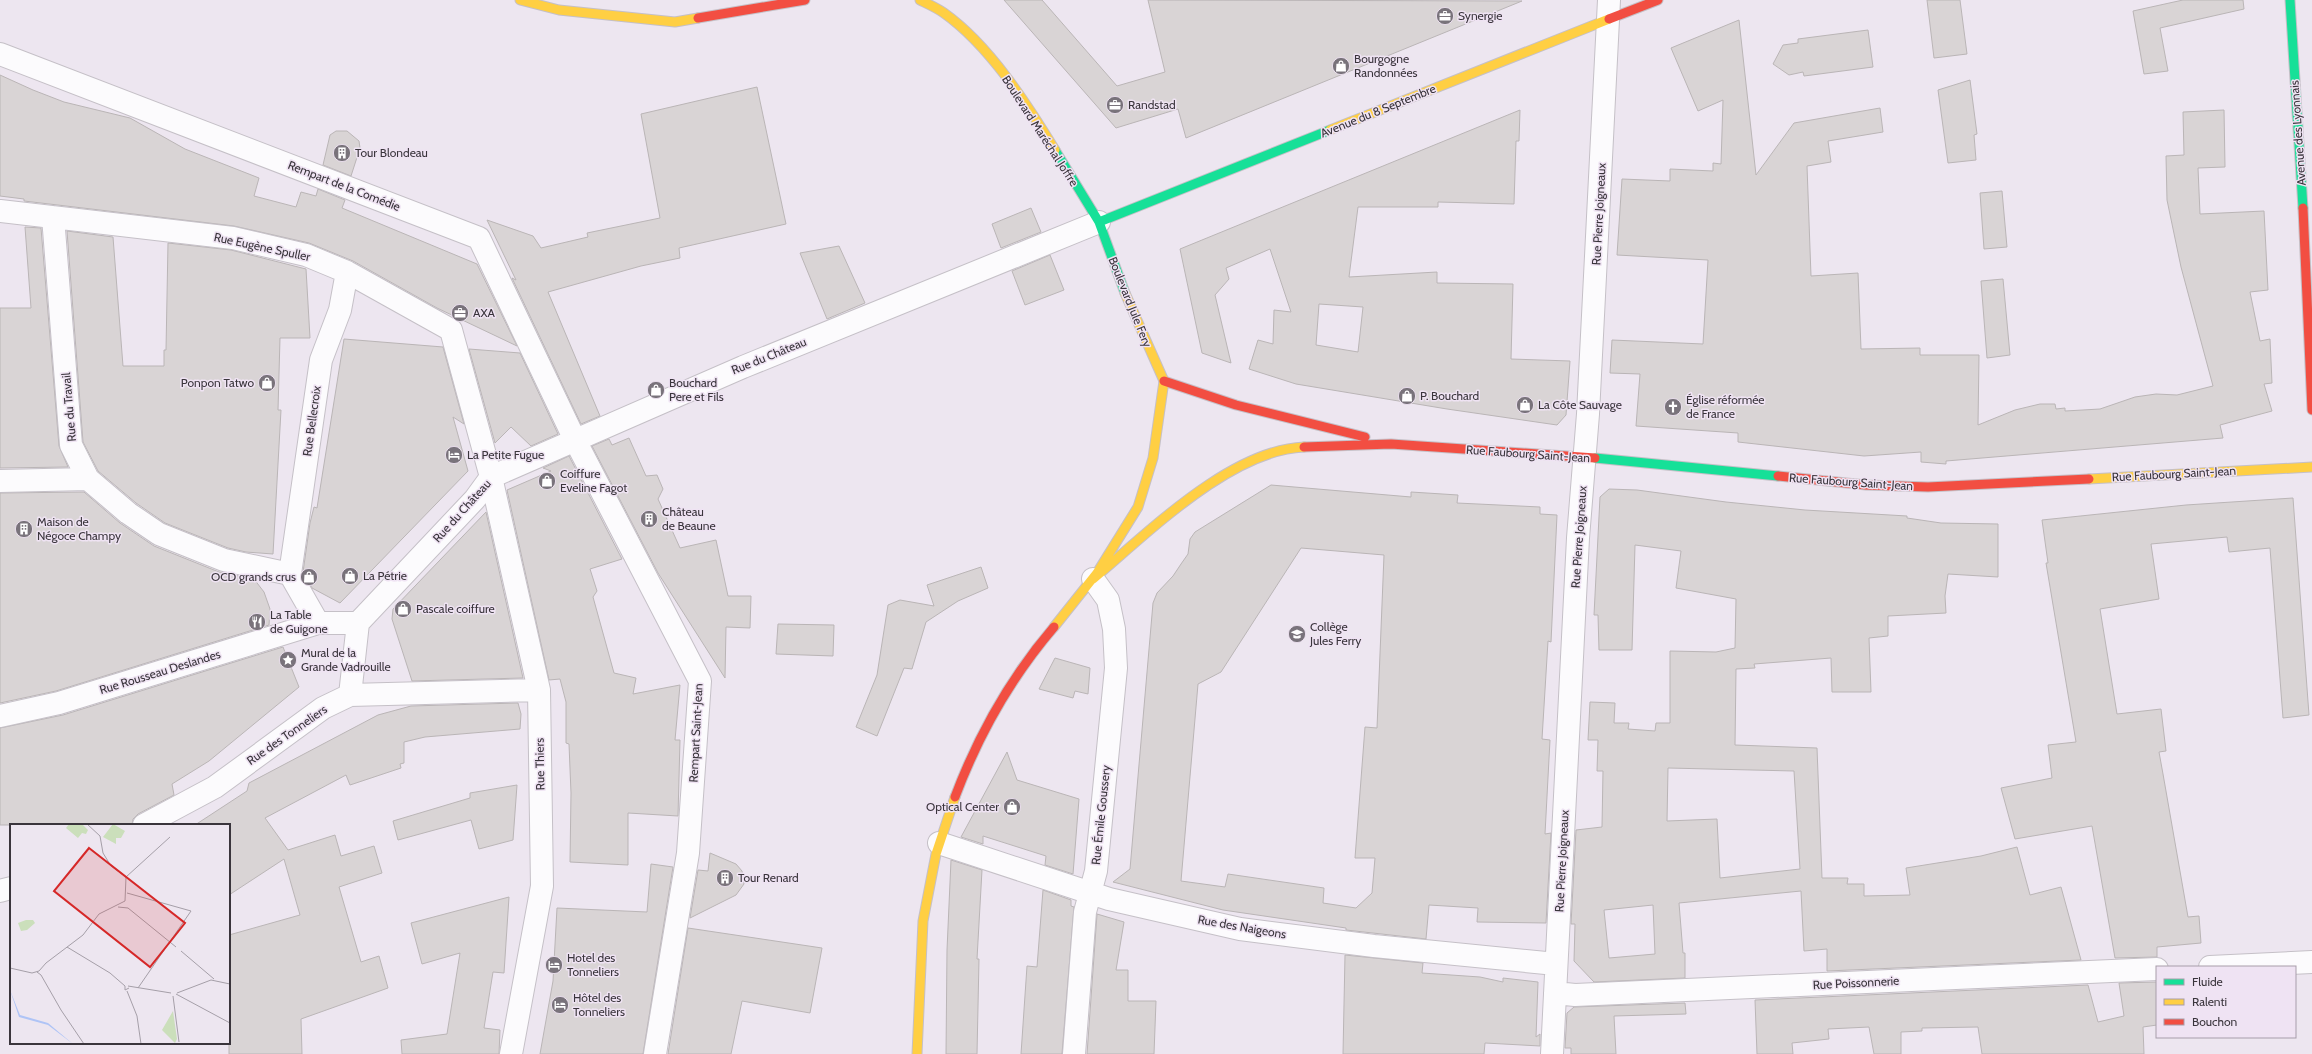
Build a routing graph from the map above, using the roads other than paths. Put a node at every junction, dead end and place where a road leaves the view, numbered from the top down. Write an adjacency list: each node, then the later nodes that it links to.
1 (520, 0): 2 (main road)
2 (805, 0)
3 (920, 0): 10 (main road, Boulevard Maréchal Joffre)
4 (1658, 0): 6 (main road, Avenue du 8 Septembre)
5 (2290, 0): 13 (main road, Avenue des Lyonnais)
6 (1608, 10): 10 (main road, Avenue du 8 Septembre); 16 (street, Rue Pierre Joigneaux)
7 (0, 54): 14 (street, Rempart de la Comédie)
8 (0, 211): 9 (street, Rue Eugène Spuller)
9 (53, 216): 11 (street, Rue Eugène Spuller); 19 (street, Rue du Travail)
10 (1099, 222): 12 (main road, Boulevard Jule Fery); 14 (street, Rue du Château)
11 (347, 272): 18 (street, Rue Eugène Spuller); 21 (street, Rue Bellecroix)
12 (1164, 381): 15 (main road); 22 (main road)
13 (2312, 410)
14 (575, 440): 18 (street, Rue du Château); 39 (street, Rempart Saint-Jean)
15 (1391, 444): 16 (main road, Rue Faubourg Saint-Jean); 22 (main road)
16 (1584, 457): 17 (main road, Rue Faubourg Saint-Jean); 34 (street, Rue Pierre Joigneaux)
17 (2312, 467)
18 (491, 478): 24 (street, Rue du Château); 25 (street, Rue Thiers)
19 (88, 479): 20 (street); 21 (street, Rue du Travail)
20 (0, 481)
21 (290, 574): 23 (street)
22 (1093, 579): 29 (main road); 32 (street, Rue Émile Goussery)
23 (318, 623): 24 (street, Rue Rousseau Deslandes); 27 (street, Rue Rousseau Deslandes)
24 (358, 623): 26 (street)
25 (539, 690): 26 (street, Rue des Tonneliers); 38 (street, Rue Thiers)
26 (350, 695): 28 (street, Rue des Tonneliers)
27 (0, 716)
28 (146, 824)
29 (939, 843): 32 (street, Rue des Naigeons); 40 (main road)
30 (10, 888): 31 (street)
31 (0, 891)
32 (1089, 892): 34 (street, Rue des Naigeons); 41 (street, Rue Émile Goussery)
33 (2312, 962): 35 (street)
34 (1556, 964): 37 (street, Rue Pierre Joigneaux)
35 (2230, 966)
36 (2156, 969): 37 (street, Rue Poissonnerie)
37 (1554, 994): 42 (street, Rue Pierre Joigneaux)
38 (511, 1054)
39 (655, 1054)
40 (917, 1054)
41 (1074, 1054)
42 (1552, 1054)

